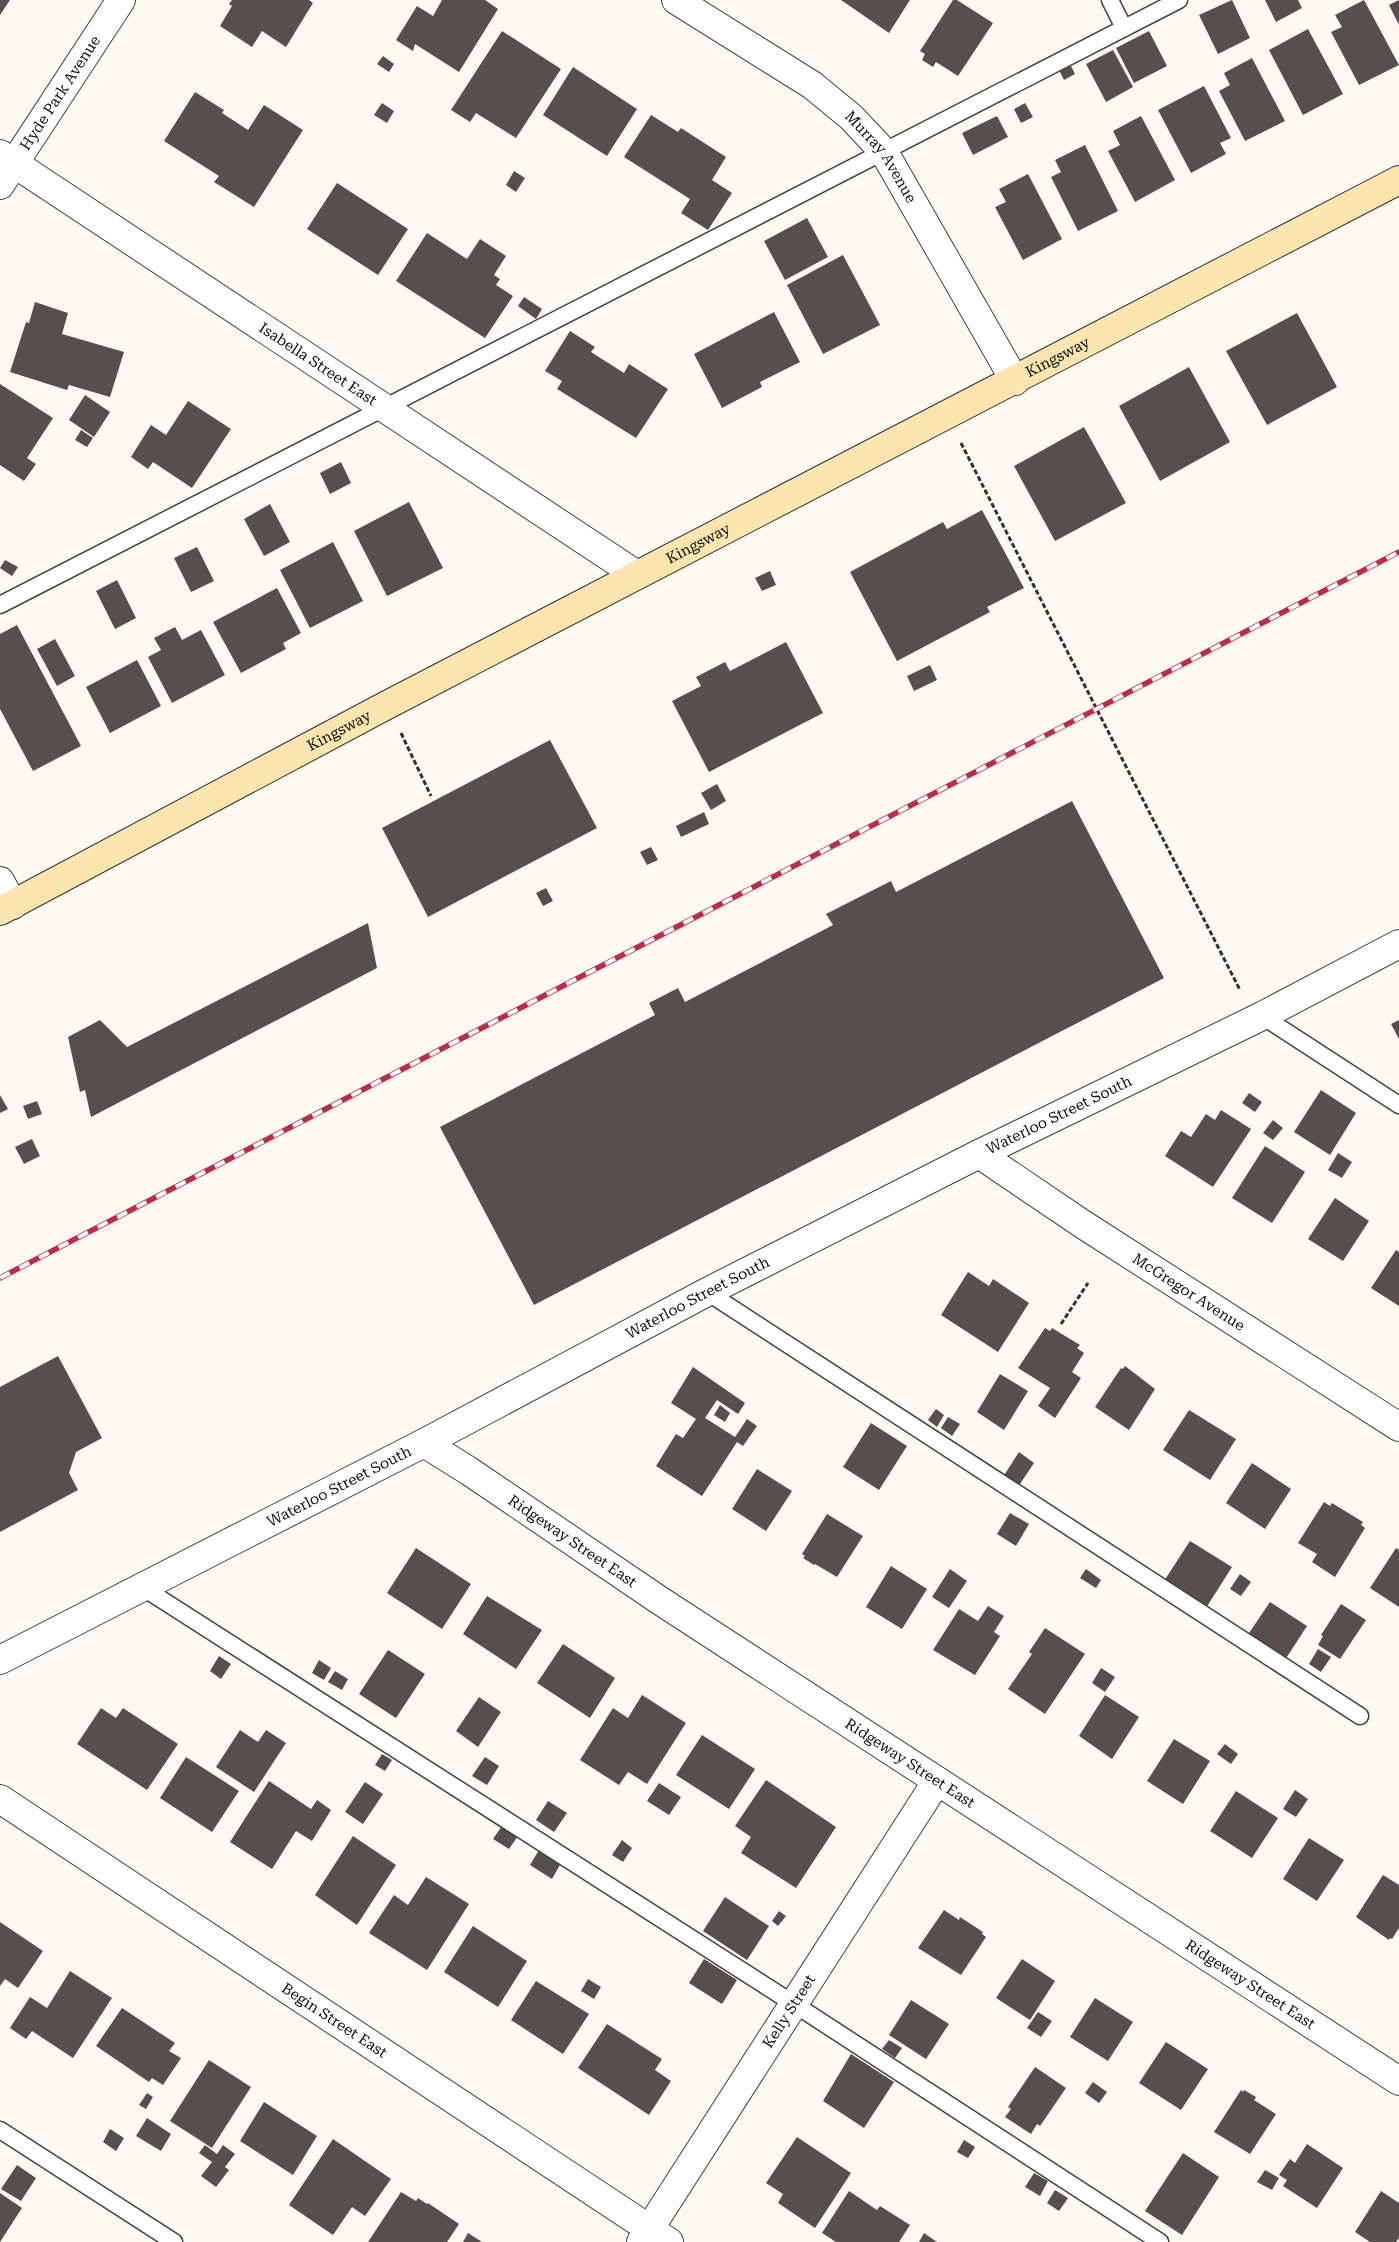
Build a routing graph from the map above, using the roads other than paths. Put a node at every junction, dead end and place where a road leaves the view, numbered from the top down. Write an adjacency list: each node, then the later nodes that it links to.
1 (121, 0): 7 (street, Hyde Park Avenue)
2 (676, 0): 6 (street, Murray Avenue)
3 (1110, 0): 5 (lane)
4 (1178, 0): 5 (lane)
5 (1124, 28): 6 (lane)
6 (884, 152): 10 (street, Murray Avenue); 11 (lane)
7 (7, 158): 9 (street, Hyde Park Avenue); 11 (street, Isabella Street East)
8 (1399, 180): 10 (main road, Kingsway)
9 (0, 186)
10 (1015, 381): 12 (main road, Kingsway)
11 (384, 408): 12 (street, Isabella Street East); 13 (lane)
12 (637, 575): 15 (main road, Kingsway)
13 (0, 605)
14 (0, 881): 15 (street)
15 (6, 908)
16 (1399, 944): 17 (street, Waterloo Street South)
17 (1259, 1018): 18 (lane); 19 (street, Waterloo Street South)
18 (1399, 1105)
19 (979, 1154): 20 (street, Waterloo Street South); 21 (street, McGregor Avenue)
20 (707, 1292): 22 (street, Waterloo Street South); 25 (lane)
21 (1399, 1427)
22 (424, 1443): 23 (street, Waterloo Street South); 26 (street, Ridgeway Street East)
23 (142, 1587): 24 (street, Waterloo Street South); 28 (lane)
24 (0, 1660)
25 (1360, 1716)
26 (937, 1781): 28 (street, Kelly Street); 29 (street, Ridgeway Street East)
27 (0, 1799): 31 (street, Begin Street East)
28 (794, 2004): 31 (street, Kelly Street); 33 (lane)
29 (1399, 2081)
30 (0, 2130): 32 (lane)
31 (653, 2238)
32 (174, 2242)
33 (1160, 2242)

